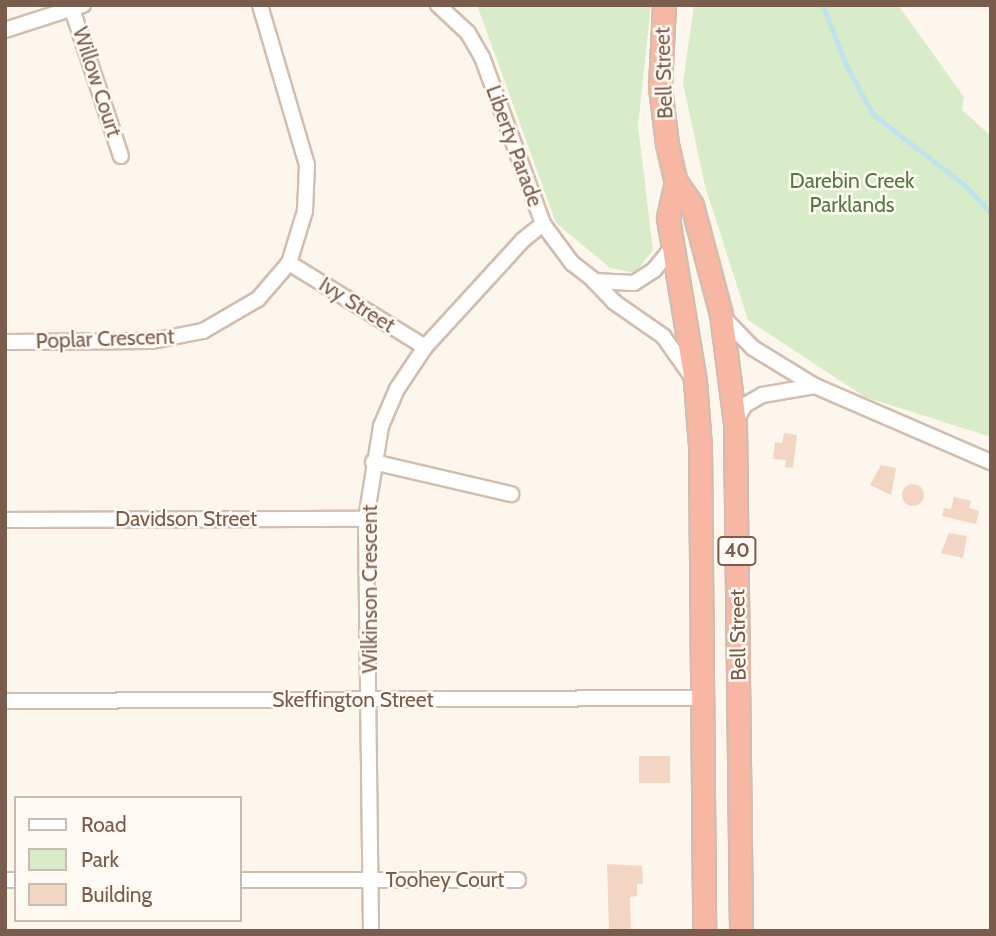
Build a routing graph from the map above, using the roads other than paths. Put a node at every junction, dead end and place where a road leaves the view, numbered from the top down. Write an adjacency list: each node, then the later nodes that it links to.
1 (260, 5): 10 (street, Poplar Crescent)
2 (664, 5): 7 (highway, Bell Street / 40)
3 (78, 7): 5 (street); 6 (street, Willow Court)
4 (447, 8): 8 (street, Liberty Parade)
5 (5, 30)
6 (121, 156)
7 (676, 182): 9 (highway, Bell Street / 40); 12 (highway, Bell Street / 40)
8 (543, 225): 11 (street, Liberty Parade); 14 (street, Wilkinson Crescent)
9 (674, 245): 11 (street); 15 (highway, Bell Street / 40)
10 (289, 264): 13 (street, Poplar Crescent); 14 (street, Ivy Street)
11 (596, 282): 15 (street, Liberty Parade)
12 (721, 314): 16 (street); 17 (highway, Bell Street / 40)
13 (5, 342)
14 (425, 347): 18 (street, Wilkinson Crescent)
15 (695, 381): 23 (highway, Bell Street / 40)
16 (815, 386): 17 (street); 19 (street)
17 (735, 423): 24 (highway, Bell Street / 40)
18 (373, 461): 20 (street); 21 (street, Wilkinson Crescent)
19 (991, 462)
20 (511, 494)
21 (366, 519): 22 (street, Davidson Street); 27 (street, Wilkinson Crescent)
22 (5, 520)
23 (700, 530): 24 (highway); 25 (highway, Bell Street / 40)
24 (737, 533): 33 (highway, Bell Street / 40)
25 (702, 698): 27 (street, Skeffington Street); 32 (highway, Bell Street / 40)
26 (5, 701): 27 (street, Skeffington Street)
27 (370, 701): 29 (street, Wilkinson Crescent)
28 (242, 880): 29 (street, Toohey Court)
29 (371, 880): 30 (street, Toohey Court); 31 (street, Wilkinson Crescent)
30 (518, 880)
31 (371, 931)
32 (704, 931)
33 (741, 931)

